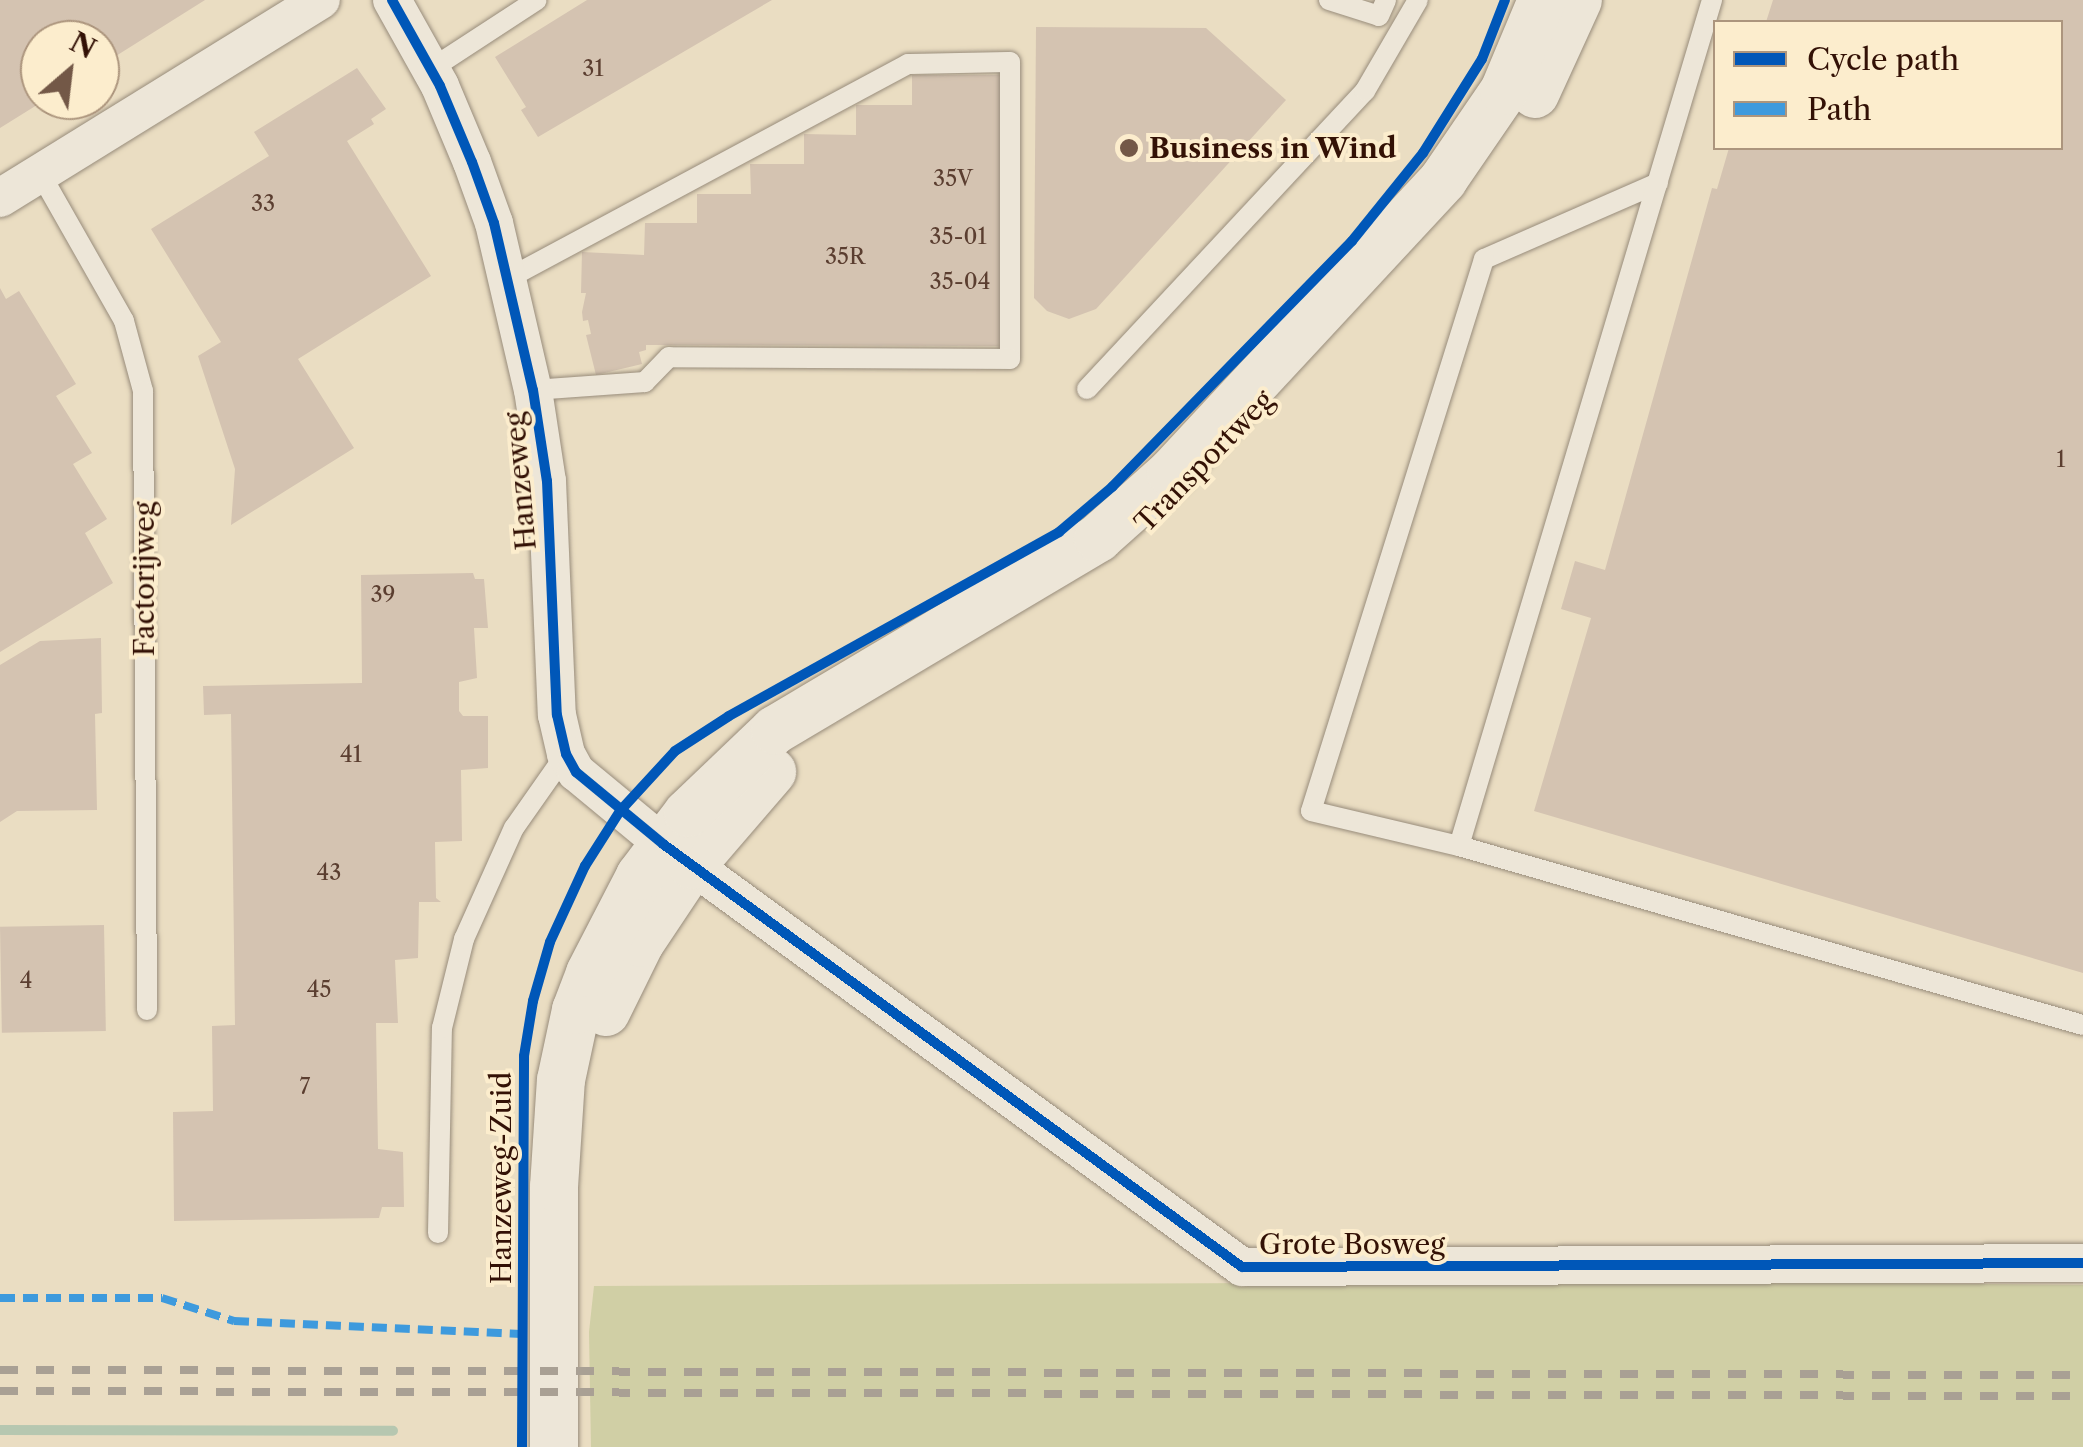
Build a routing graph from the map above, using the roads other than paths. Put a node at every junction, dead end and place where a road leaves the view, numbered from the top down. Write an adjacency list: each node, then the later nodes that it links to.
1 (322, 0): 11 (street)
2 (392, 0): 10 (street, Hanzeweg)
3 (536, 0): 10 (lane)
4 (1329, 0): 5 (lane)
5 (1386, 0)
6 (1418, 0): 15 (lane)
7 (1542, 0): 19 (street, Transportweg)
8 (1578, 0): 19 (street, Transportweg)
9 (1712, 0): 12 (lane)
10 (431, 69): 14 (street, Hanzeweg)
11 (40, 172): 13 (street); 20 (lane, Factorijweg)
12 (1658, 183): 18 (lane); 18 (lane)
13 (0, 198)
14 (507, 279): 16 (street, Hanzeweg); 16 (lane, Hanzeweg)
15 (1088, 389)
16 (533, 390): 17 (street, Hanzeweg)
17 (566, 754): 19 (street); 22 (lane)
18 (1459, 846): 21 (lane)
19 (678, 855): 23 (street, Grote Bosweg); 24 (street, Hanzeweg-Zuid); 25 (street)
20 (146, 1010)
21 (2083, 1025)
22 (438, 1233)
23 (2083, 1263)
24 (554, 1447)
25 (574, 1447)

